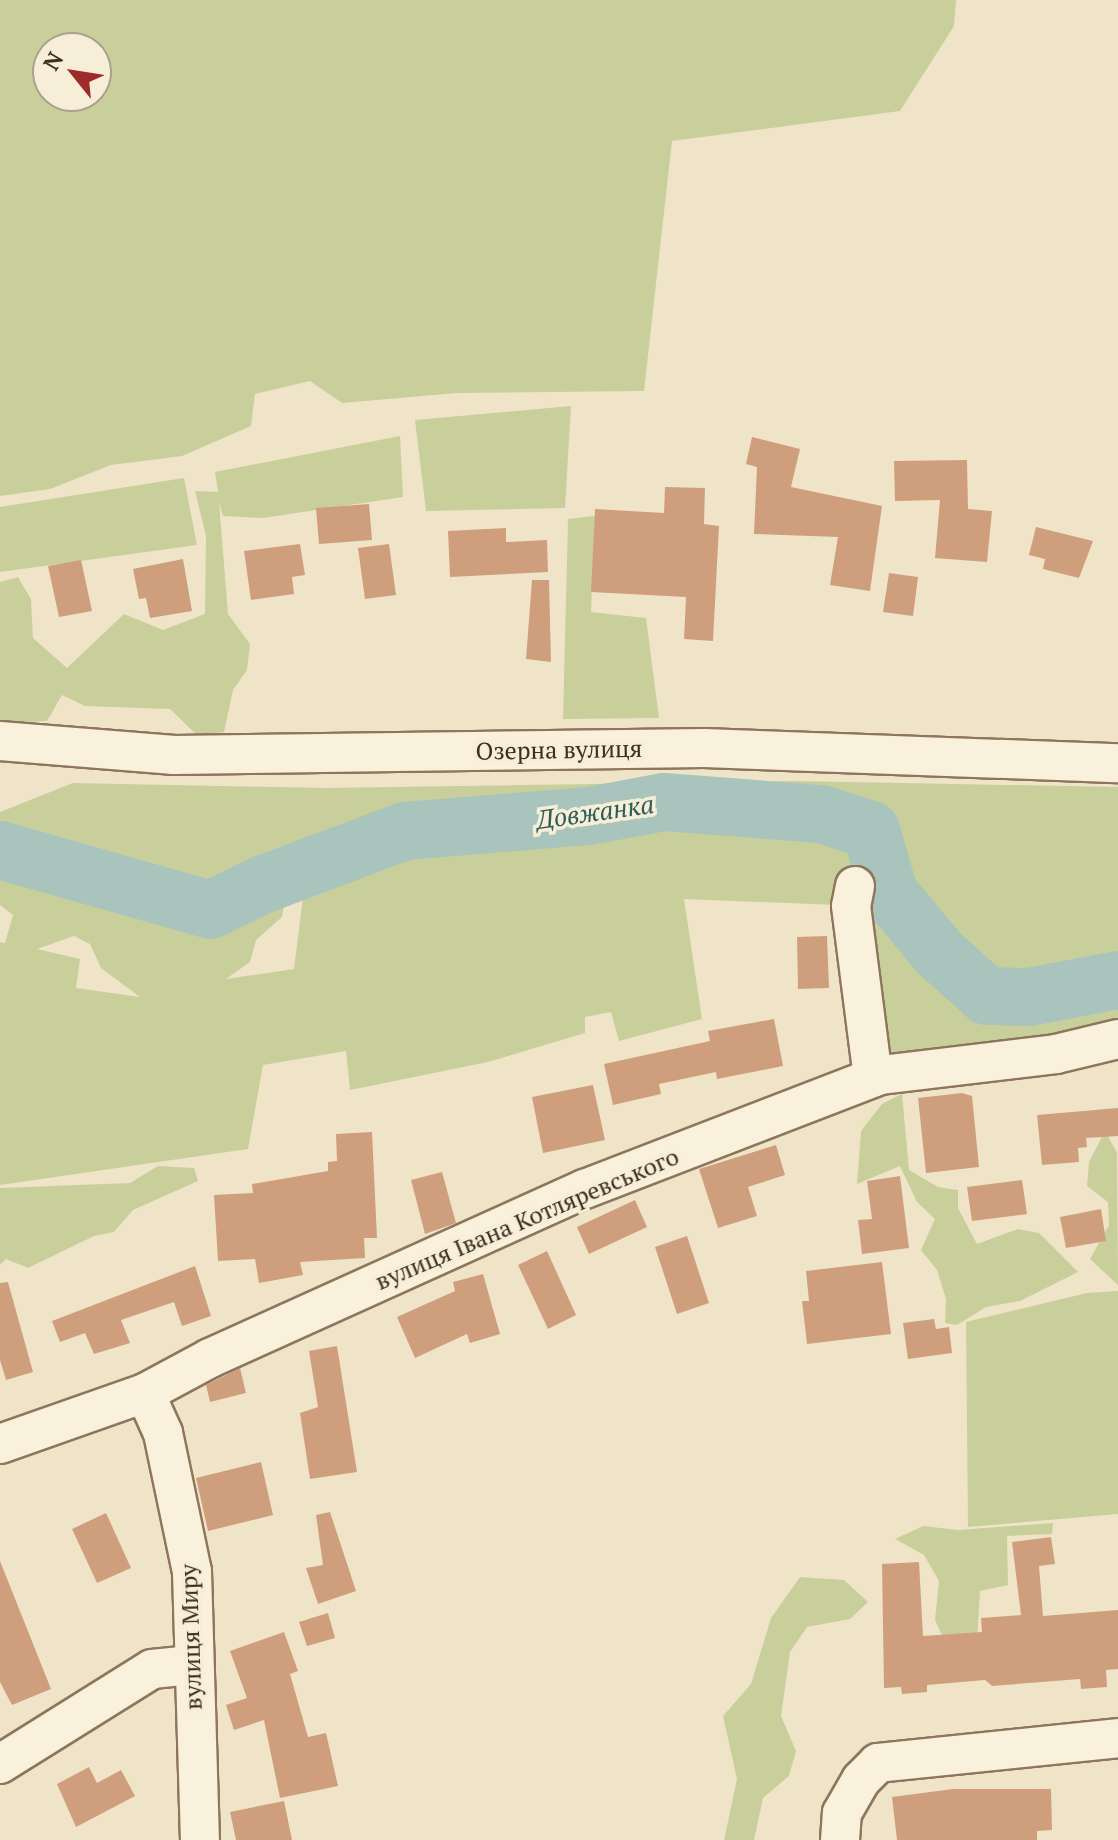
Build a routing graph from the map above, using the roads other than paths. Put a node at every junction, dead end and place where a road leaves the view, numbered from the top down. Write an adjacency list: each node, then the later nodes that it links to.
1 (0, 741): 2 (street, Озерна вулиця)
2 (1118, 763)
3 (855, 886): 5 (street)
4 (1118, 1039): 5 (street, вулиця Івана Котляревського)
5 (873, 1078): 6 (street, вулиця Івана Котляревського)
6 (145, 1393): 7 (street, вулиця Івана Котляревського); 8 (street, вулиця Миру)
7 (0, 1444)
8 (192, 1665): 10 (street); 11 (street, вулиця Миру)
9 (1118, 1738): 12 (street)
10 (0, 1764)
11 (200, 1840)
12 (840, 1840)

